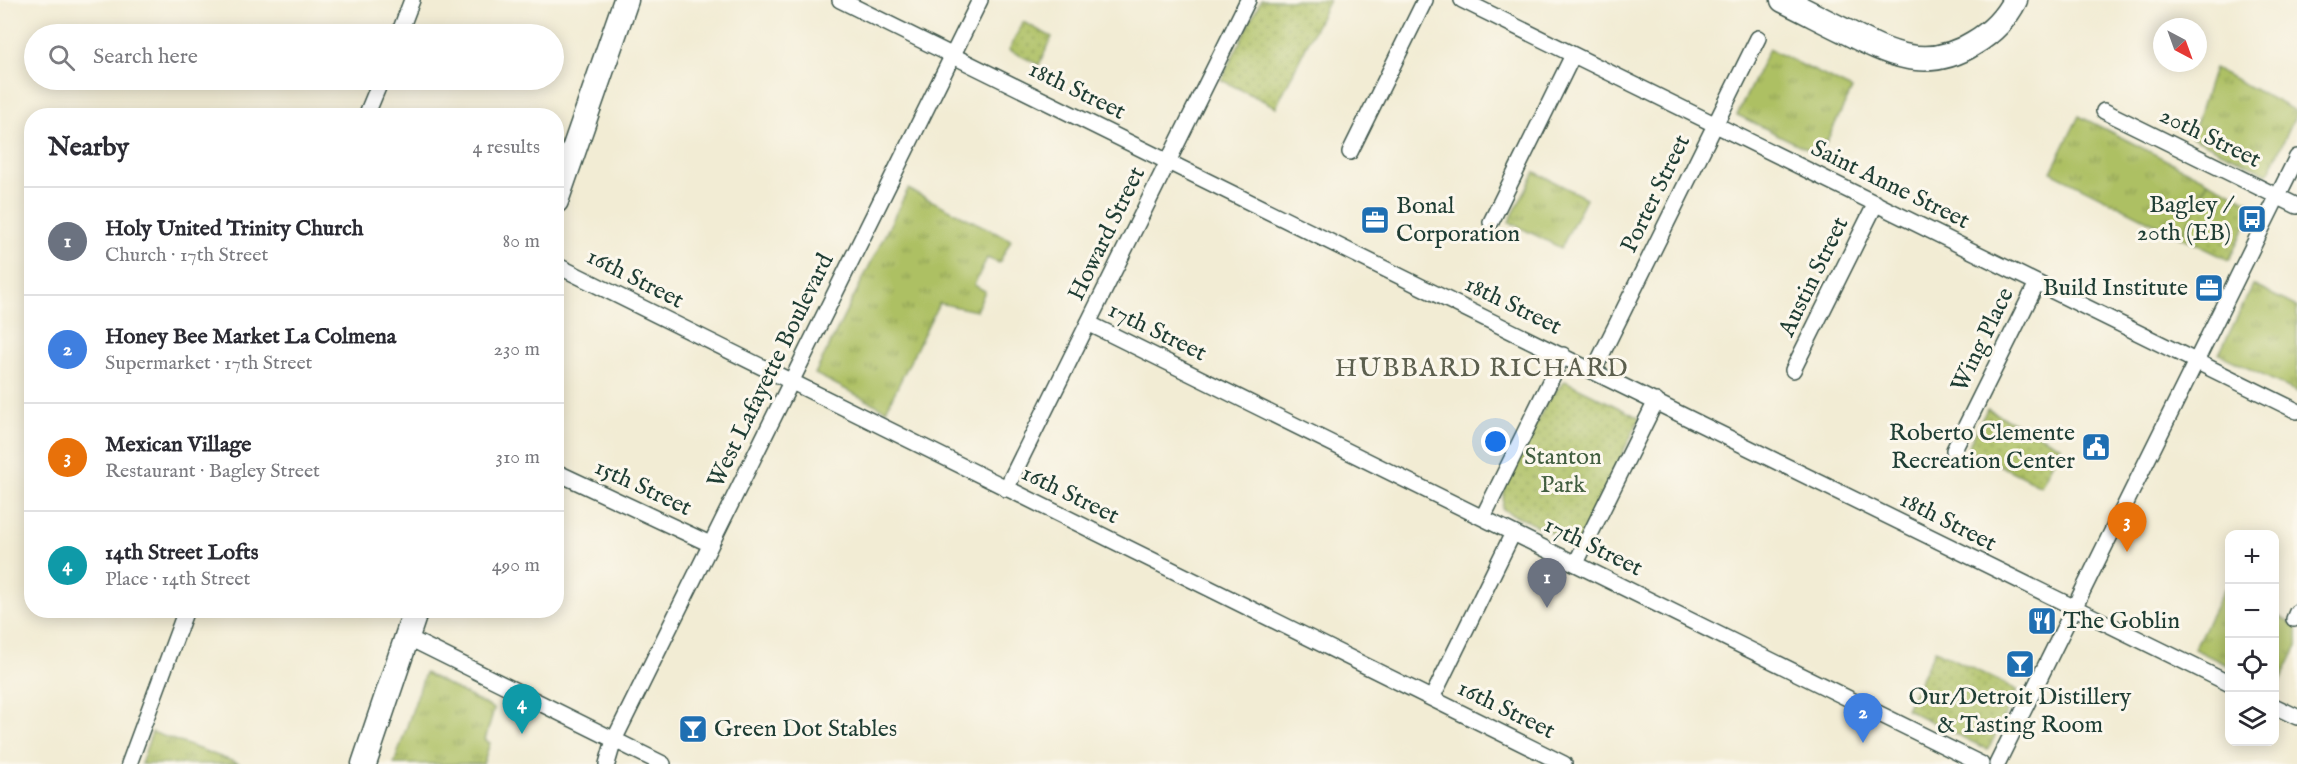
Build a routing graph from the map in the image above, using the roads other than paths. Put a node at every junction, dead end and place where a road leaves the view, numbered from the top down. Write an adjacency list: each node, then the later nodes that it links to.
1 (412, 0): 10 (street)
2 (626, 0): 21 (main road)
3 (840, 0): 12 (street, 18th Street)
4 (980, 0): 12 (street, West Lafayette Boulevard)
5 (1248, 0): 20 (street, Howard Street)
6 (1425, 0): 18 (street)
7 (1462, 0): 13 (street, Saint Anne Street)
8 (1783, 0): 9 (main road)
9 (2015, 0)
10 (403, 24)
11 (1758, 38): 17 (street, Porter Street)
12 (952, 55): 20 (street, 18th Street); 33 (street, West Lafayette Boulevard)
13 (1573, 55): 17 (street, Saint Anne Street); 25 (street)
14 (377, 90): 15 (street)
15 (369, 108)
16 (2104, 111): 22 (street, 20th Street)
17 (1715, 125): 23 (street, Saint Anne Street); 31 (street, Porter Street)
18 (1350, 152)
19 (2297, 157): 22 (street)
20 (1168, 161): 28 (street, Howard Street); 29 (street, 18th Street)
21 (564, 178)
22 (2278, 196): 24 (street, 20th Street); 30 (street)
23 (1876, 203): 27 (street, Saint Anne Street); 32 (street, Austin Street)
24 (2297, 206)
25 (1491, 222)
26 (564, 269): 33 (street, 16th Street)
27 (2037, 282): 30 (street, Saint Anne Street); 36 (street, Wing Place)
28 (1088, 323): 38 (street, Howard Street); 39 (street, 17th Street)
29 (1563, 355): 31 (street, 18th Street); 39 (street)
30 (2196, 361): 35 (street, Saint Anne Street); 43 (street)
31 (1594, 370): 34 (street, 18th Street)
32 (1793, 370)
33 (790, 383): 38 (street, 16th Street); 41 (street, West Lafayette Boulevard)
34 (1656, 401): 42 (street); 43 (street, 18th Street)
35 (2297, 411)
36 (1954, 450)
37 (564, 476): 41 (street, 15th Street)
38 (1006, 489): 48 (street, 16th Street)
39 (1483, 517): 40 (street, 17th Street)
40 (1513, 533): 42 (street, 17th Street); 48 (street)
41 (710, 544): 51 (street, West Lafayette Boulevard)
42 (1576, 563): 57 (street, 17th Street)
43 (2073, 609): 47 (street, 18th Street); 58 (street)
44 (183, 618): 52 (street)
45 (413, 618): 46 (main road)
46 (407, 638): 51 (street); 53 (main road)
47 (2225, 682)
48 (1432, 698): 56 (street, 16th Street)
49 (2279, 708): 50 (street)
50 (2297, 717)
51 (614, 740): 54 (street, West Lafayette Boulevard); 55 (street)
52 (129, 764)
53 (363, 764)
54 (607, 764)
55 (663, 764)
56 (1564, 764)
57 (1981, 764)
58 (1997, 764)

